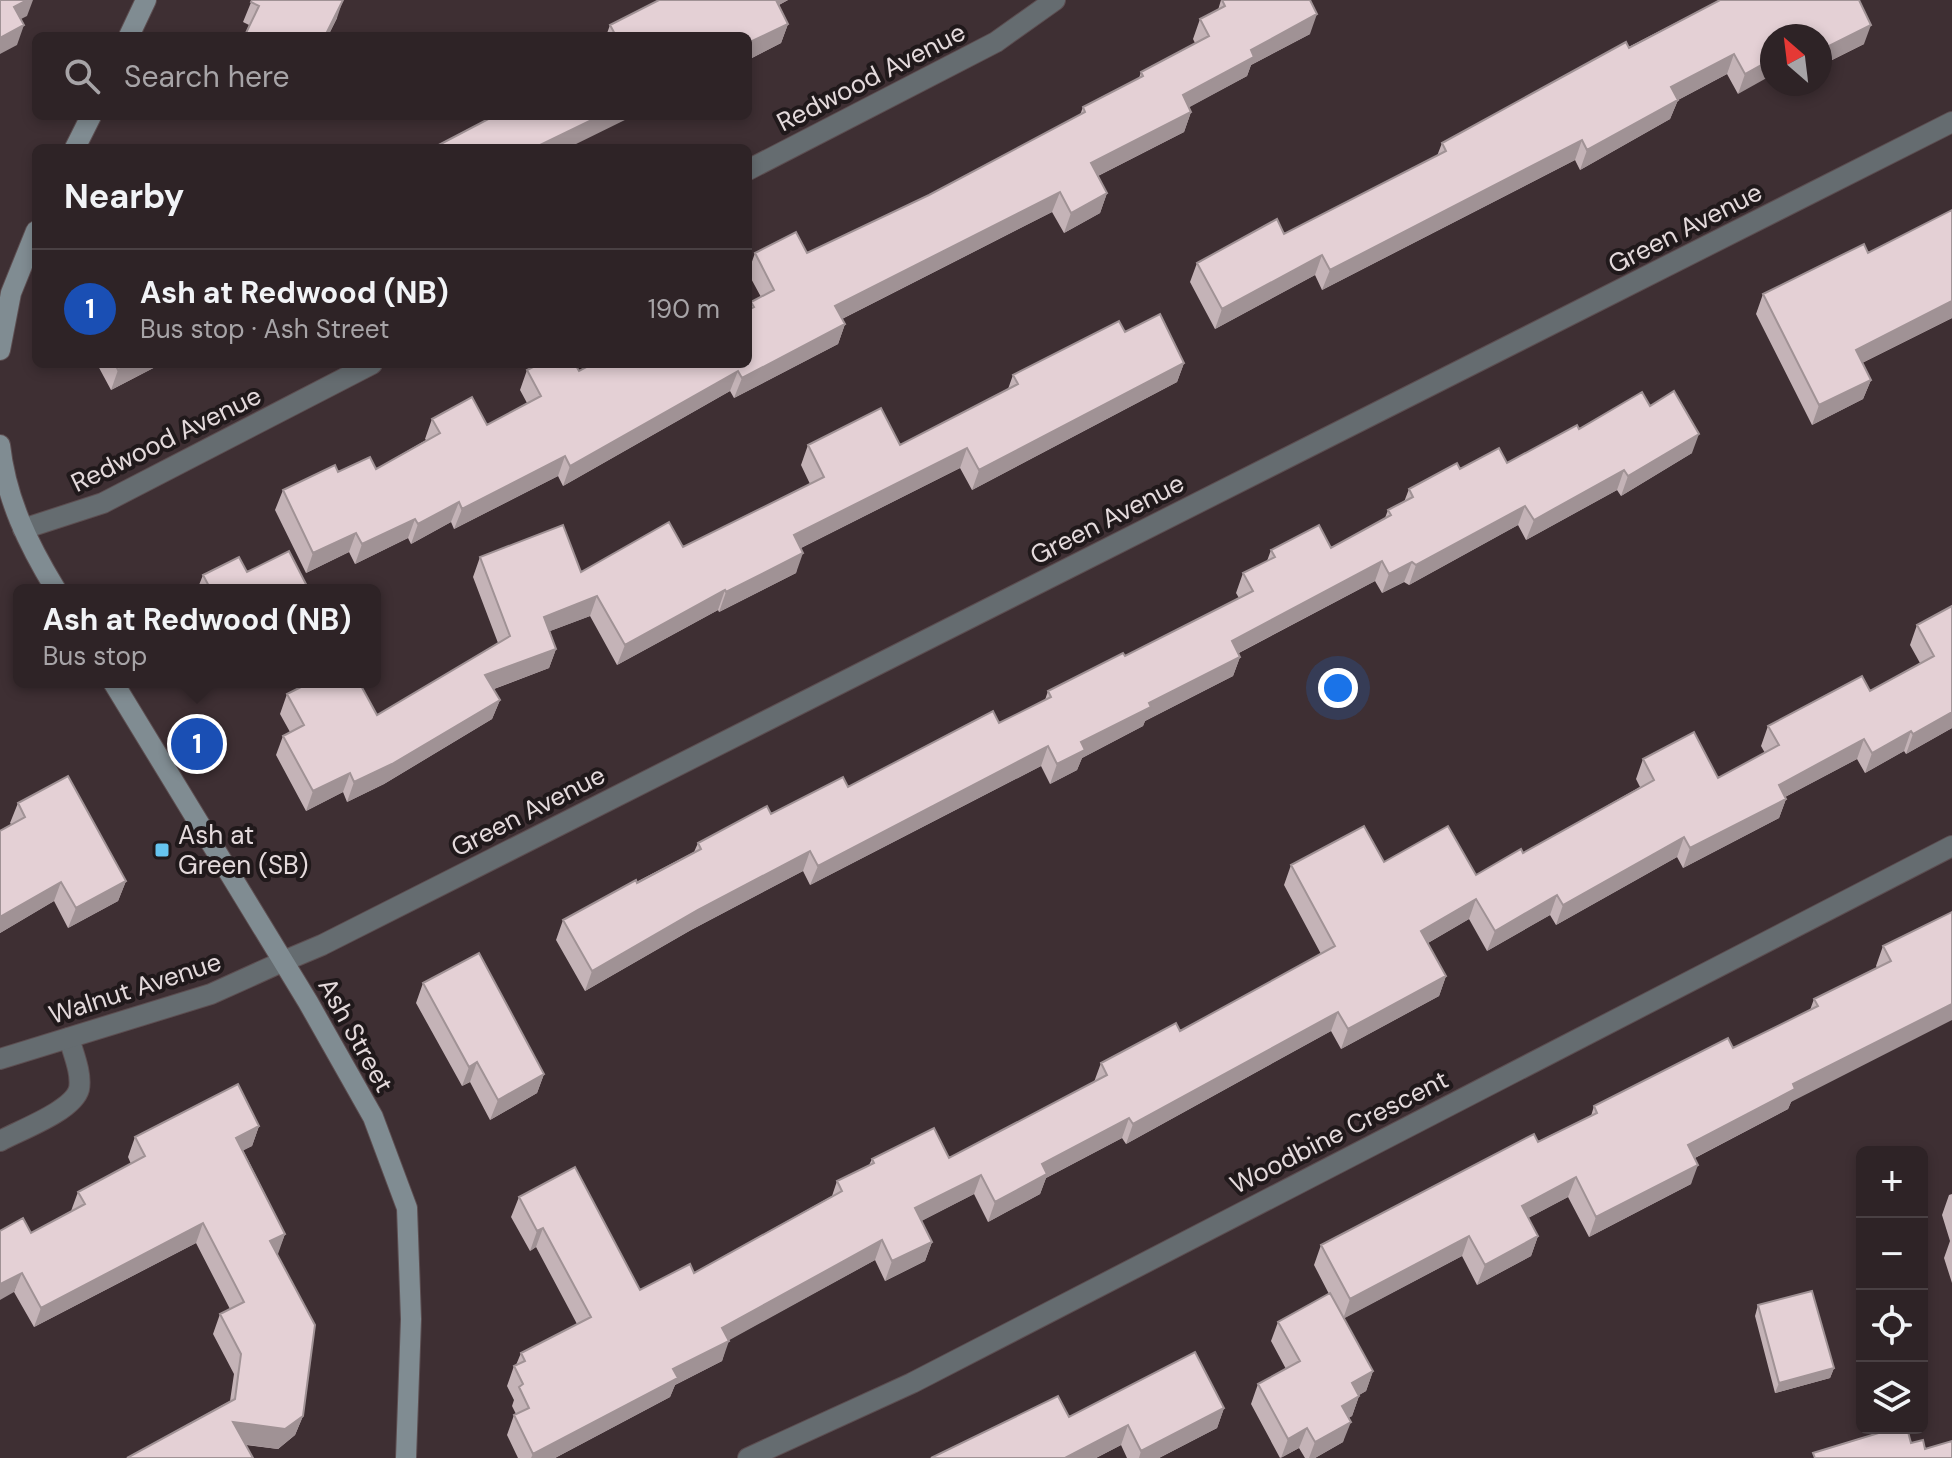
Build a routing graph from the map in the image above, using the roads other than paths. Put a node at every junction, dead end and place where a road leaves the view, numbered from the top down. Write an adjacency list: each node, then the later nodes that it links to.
1 (146, 0): 3 (main road)
2 (1055, 0): 7 (street, Redwood Avenue)
3 (131, 32)
4 (89, 120): 6 (main road)
5 (1952, 122): 17 (street, Green Avenue)
6 (77, 144)
7 (752, 168)
8 (32, 239): 9 (main road)
9 (6, 293): 10 (main road)
10 (0, 350)
11 (364, 368): 13 (street, Redwood Avenue)
12 (0, 445): 13 (main road)
13 (23, 529): 14 (main road)
14 (53, 584)
15 (117, 688): 17 (main road, Ash Street)
16 (1952, 846): 22 (street, Woodbine Crescent)
17 (284, 961): 18 (street, Walnut Avenue); 21 (main road, Ash Street)
18 (69, 1038): 19 (street, Walnut Avenue); 20 (street)
19 (0, 1059)
20 (0, 1141)
21 (406, 1458)
22 (748, 1458)

